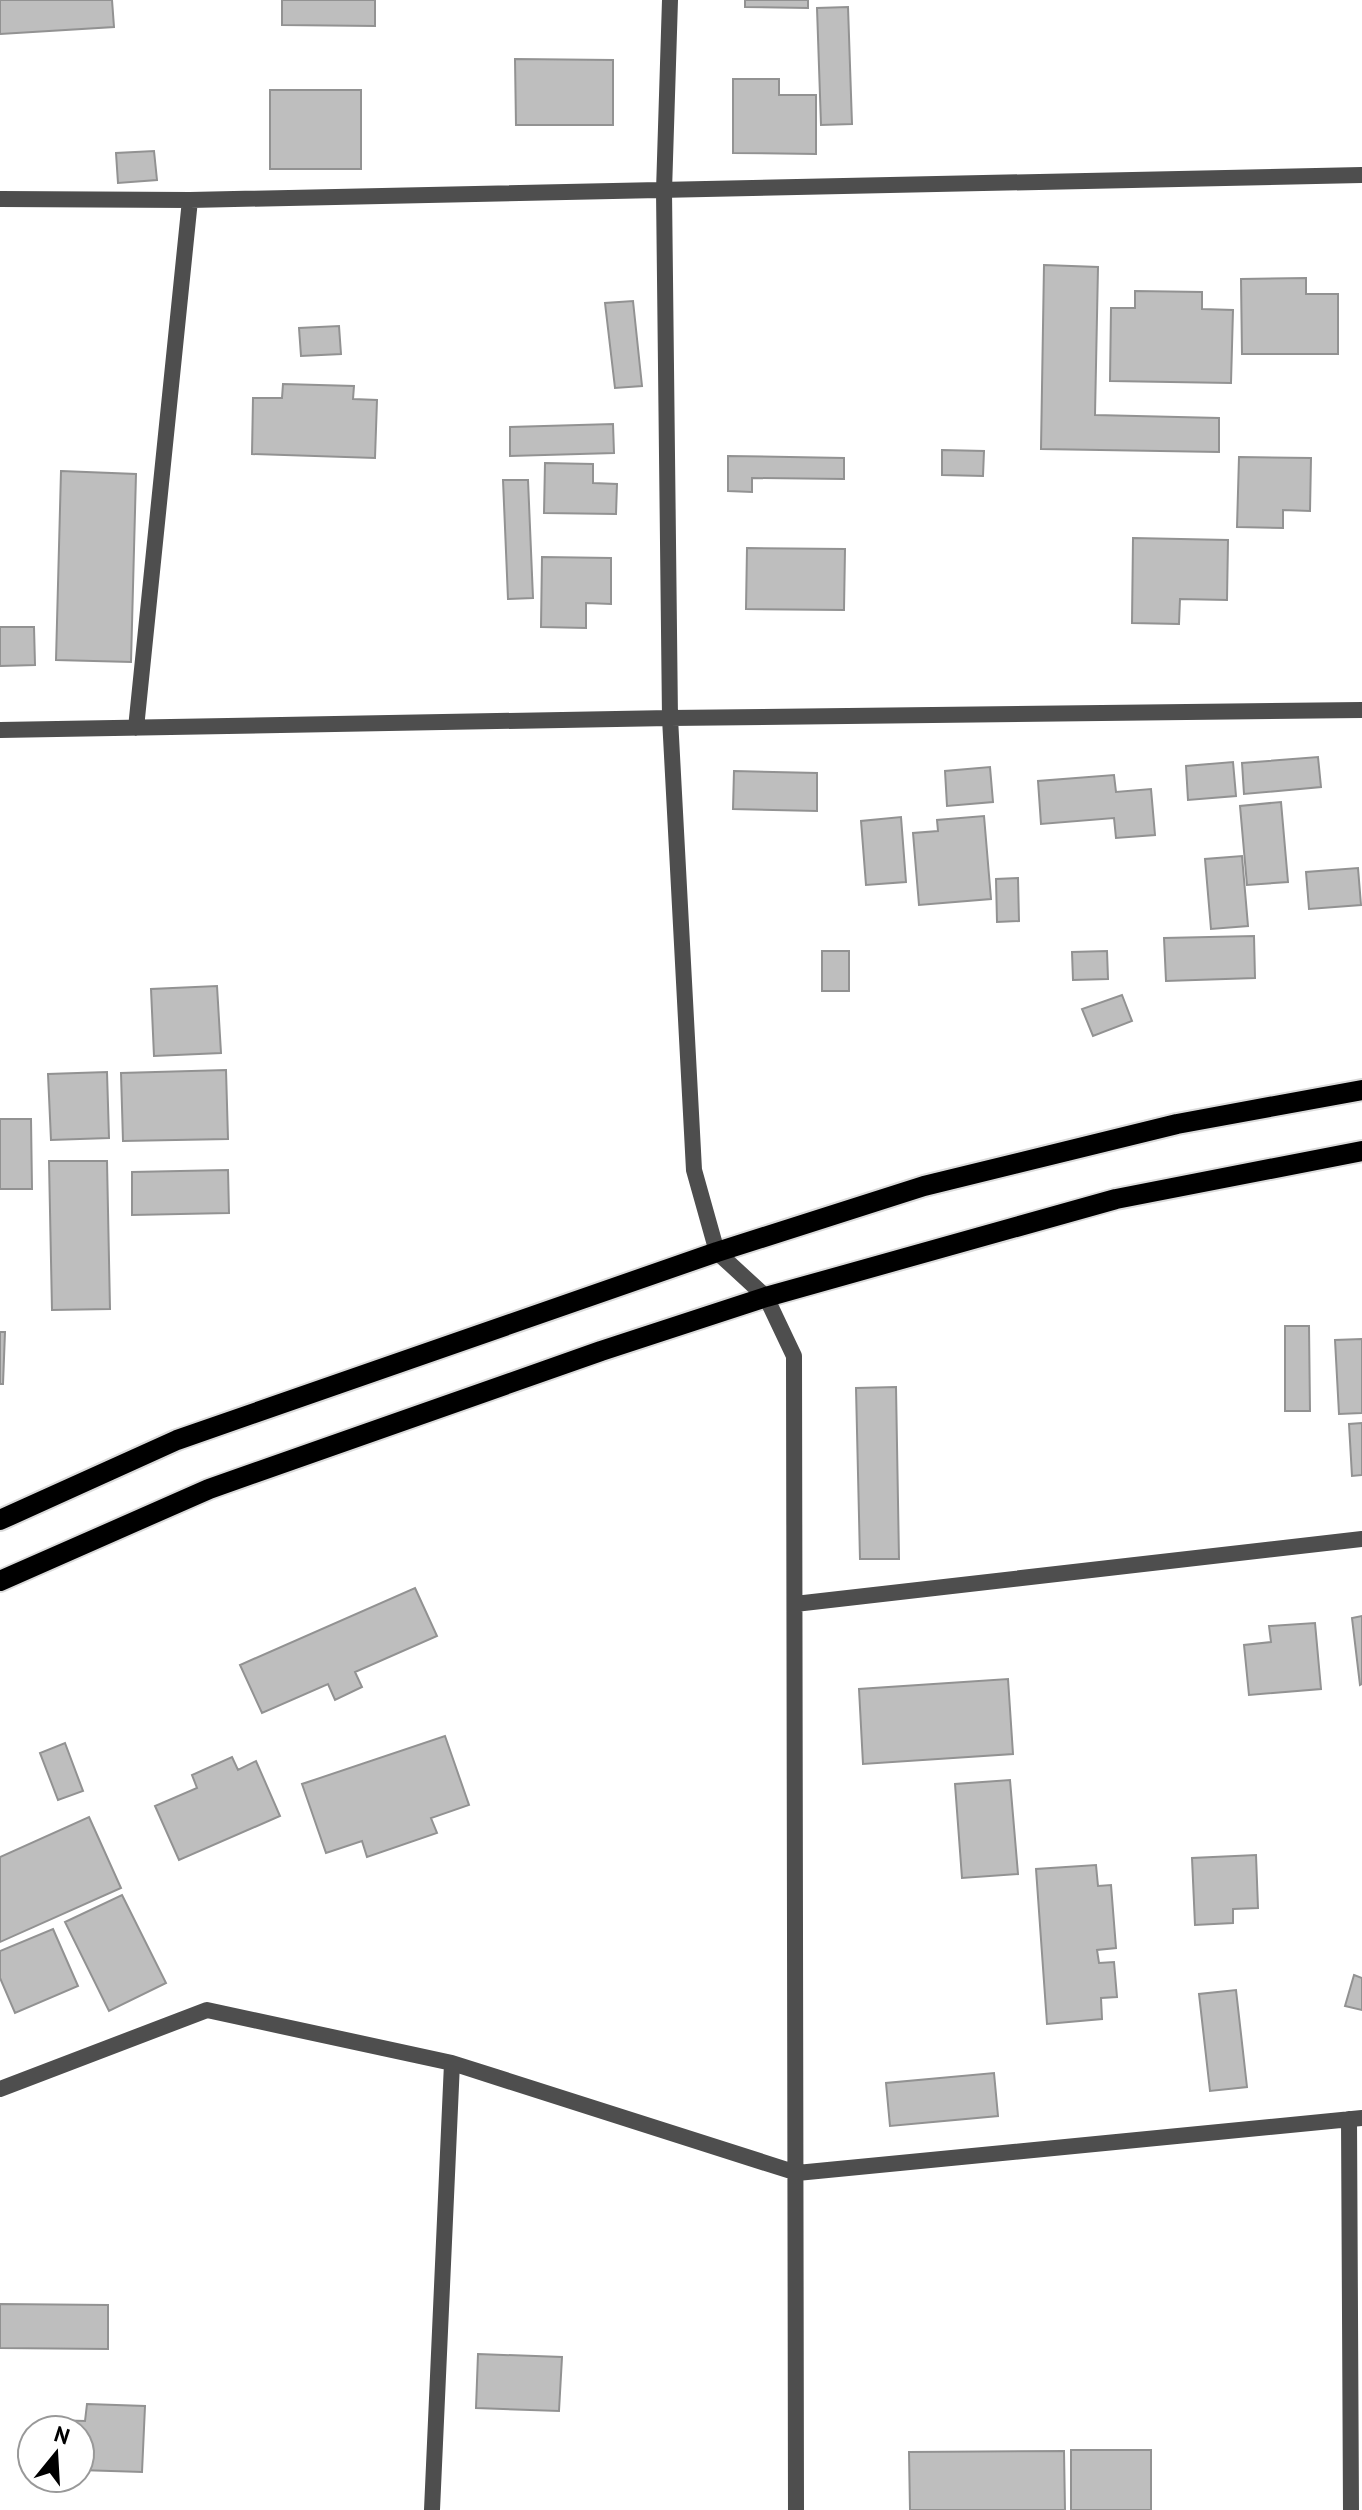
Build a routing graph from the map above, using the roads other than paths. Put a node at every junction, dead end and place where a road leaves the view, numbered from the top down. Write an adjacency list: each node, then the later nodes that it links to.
1 (670, 0): 3 (street)
2 (1362, 175): 3 (street)
3 (664, 191): 5 (street); 7 (street)
4 (0, 199): 5 (street)
5 (190, 200): 8 (street)
6 (1362, 710): 7 (street)
7 (670, 718): 8 (street); 12 (street)
8 (136, 728): 9 (street)
9 (0, 730)
10 (1362, 1090): 12 (main road)
11 (1362, 1151): 13 (main road)
12 (717, 1252): 13 (street); 14 (main road)
13 (766, 1297): 16 (main road); 17 (street)
14 (0, 1520)
15 (1362, 1539): 17 (street)
16 (0, 1581)
17 (795, 1604): 21 (street)
18 (452, 2063): 19 (street); 21 (street); 22 (street)
19 (0, 2089)
20 (1356, 2118): 21 (street); 24 (street)
21 (797, 2173): 23 (street)
22 (432, 2510)
23 (796, 2510)
24 (1351, 2510)

